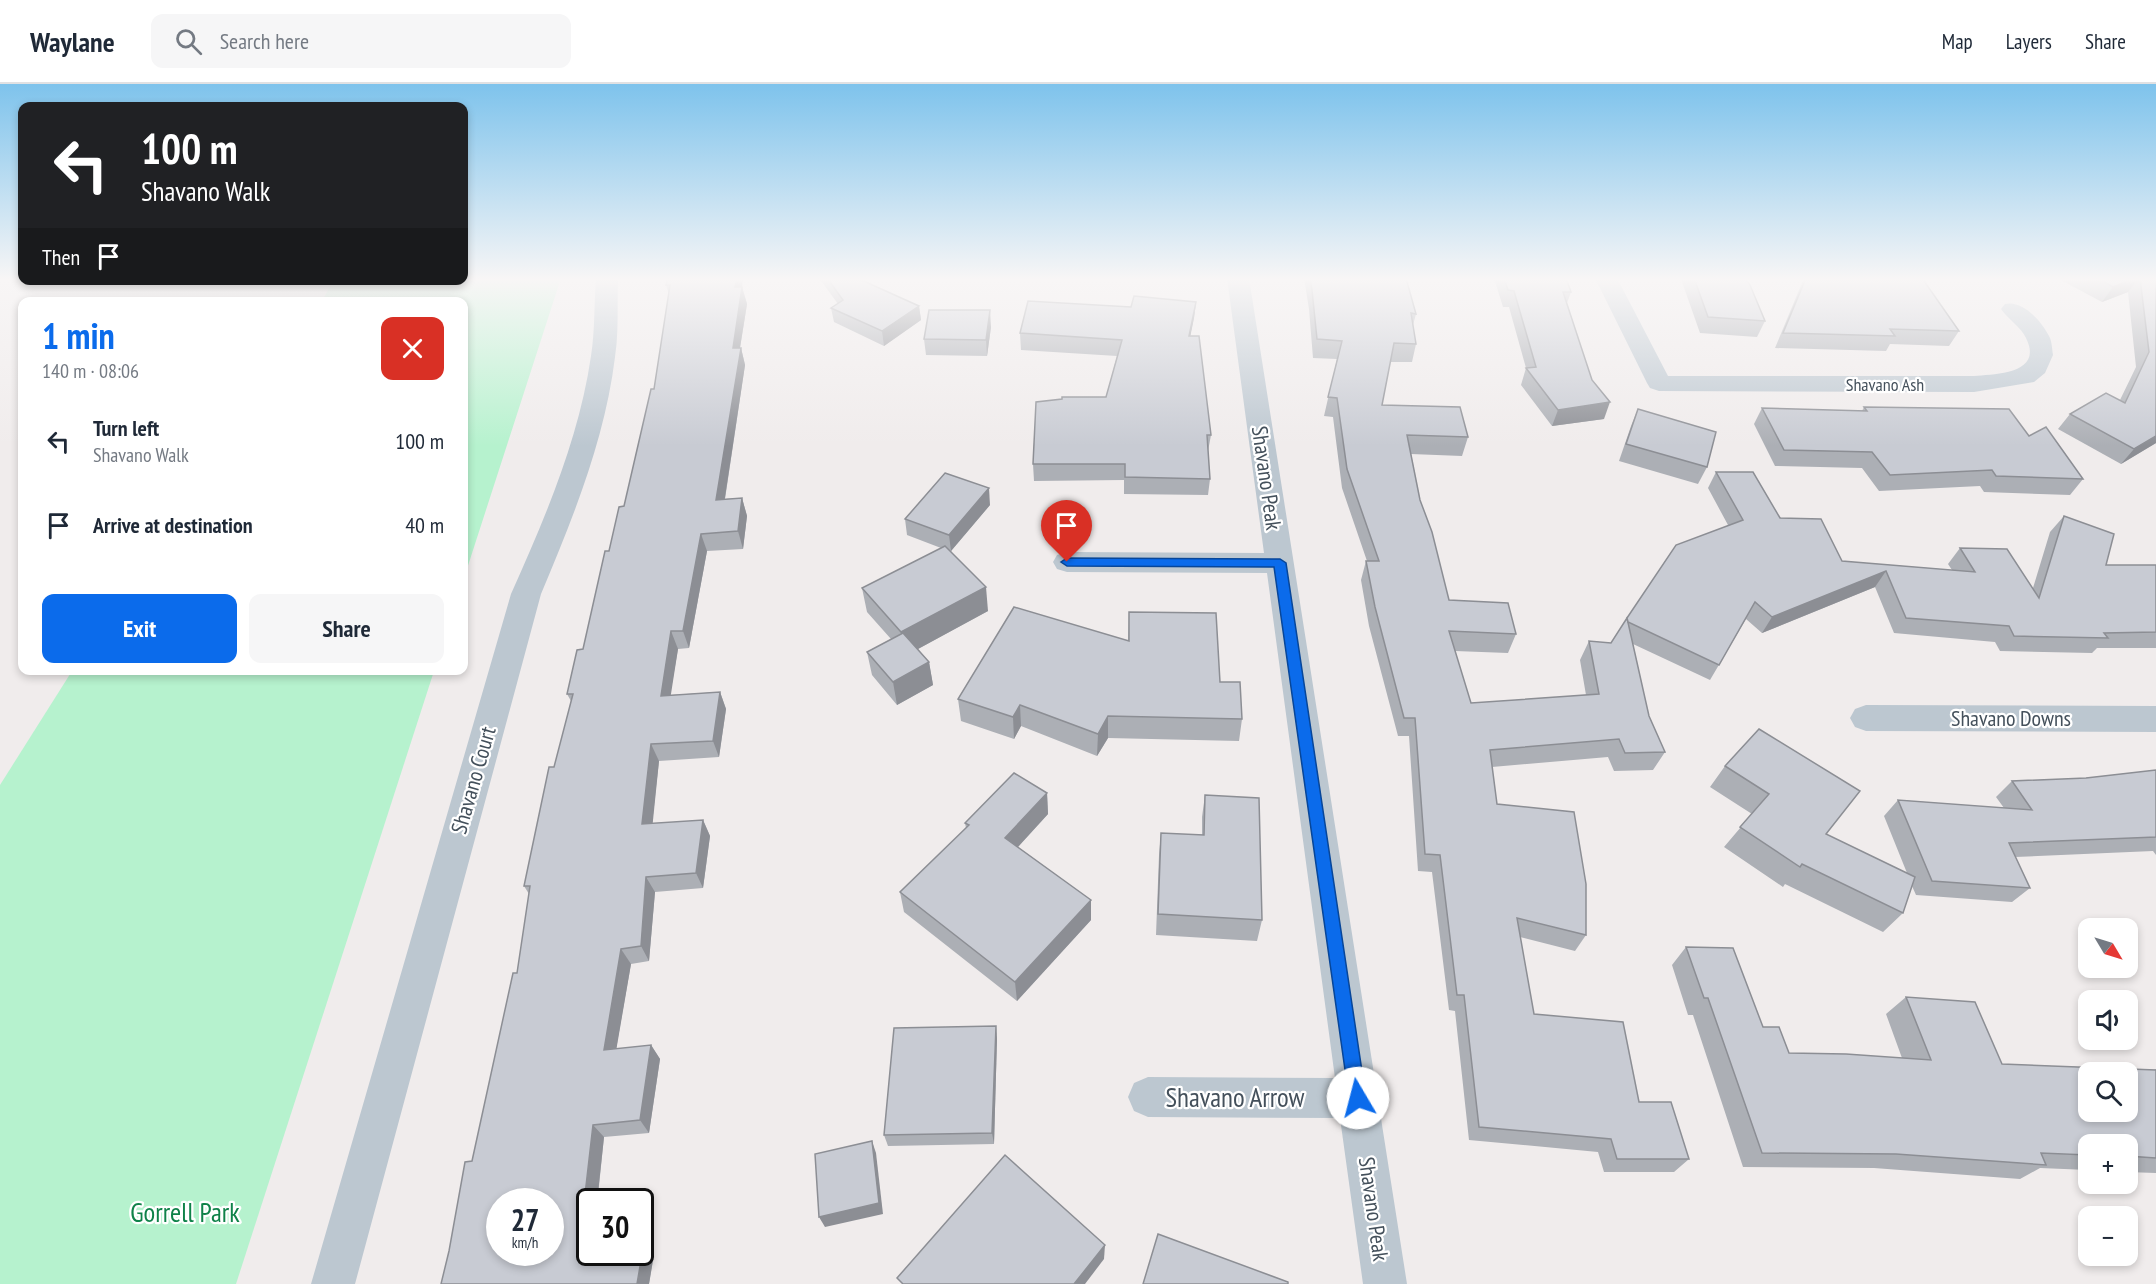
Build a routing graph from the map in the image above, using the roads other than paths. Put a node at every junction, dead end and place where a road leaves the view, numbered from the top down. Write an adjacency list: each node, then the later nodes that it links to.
1 (604, 334): 11 (street, Shavano Court)
2 (1246, 334): 6 (street, Shavano Peak)
3 (1634, 334): 4 (street, Shavano Ash)
4 (2035, 334)
5 (1067, 562): 6 (street)
6 (1280, 563): 10 (street, Shavano Peak)
7 (1866, 718): 8 (street, Shavano Downs)
8 (2156, 719)
9 (1148, 1097): 10 (street, Shavano Arrow)
10 (1358, 1098): 12 (street, Shavano Peak)
11 (333, 1284)
12 (1385, 1284)

